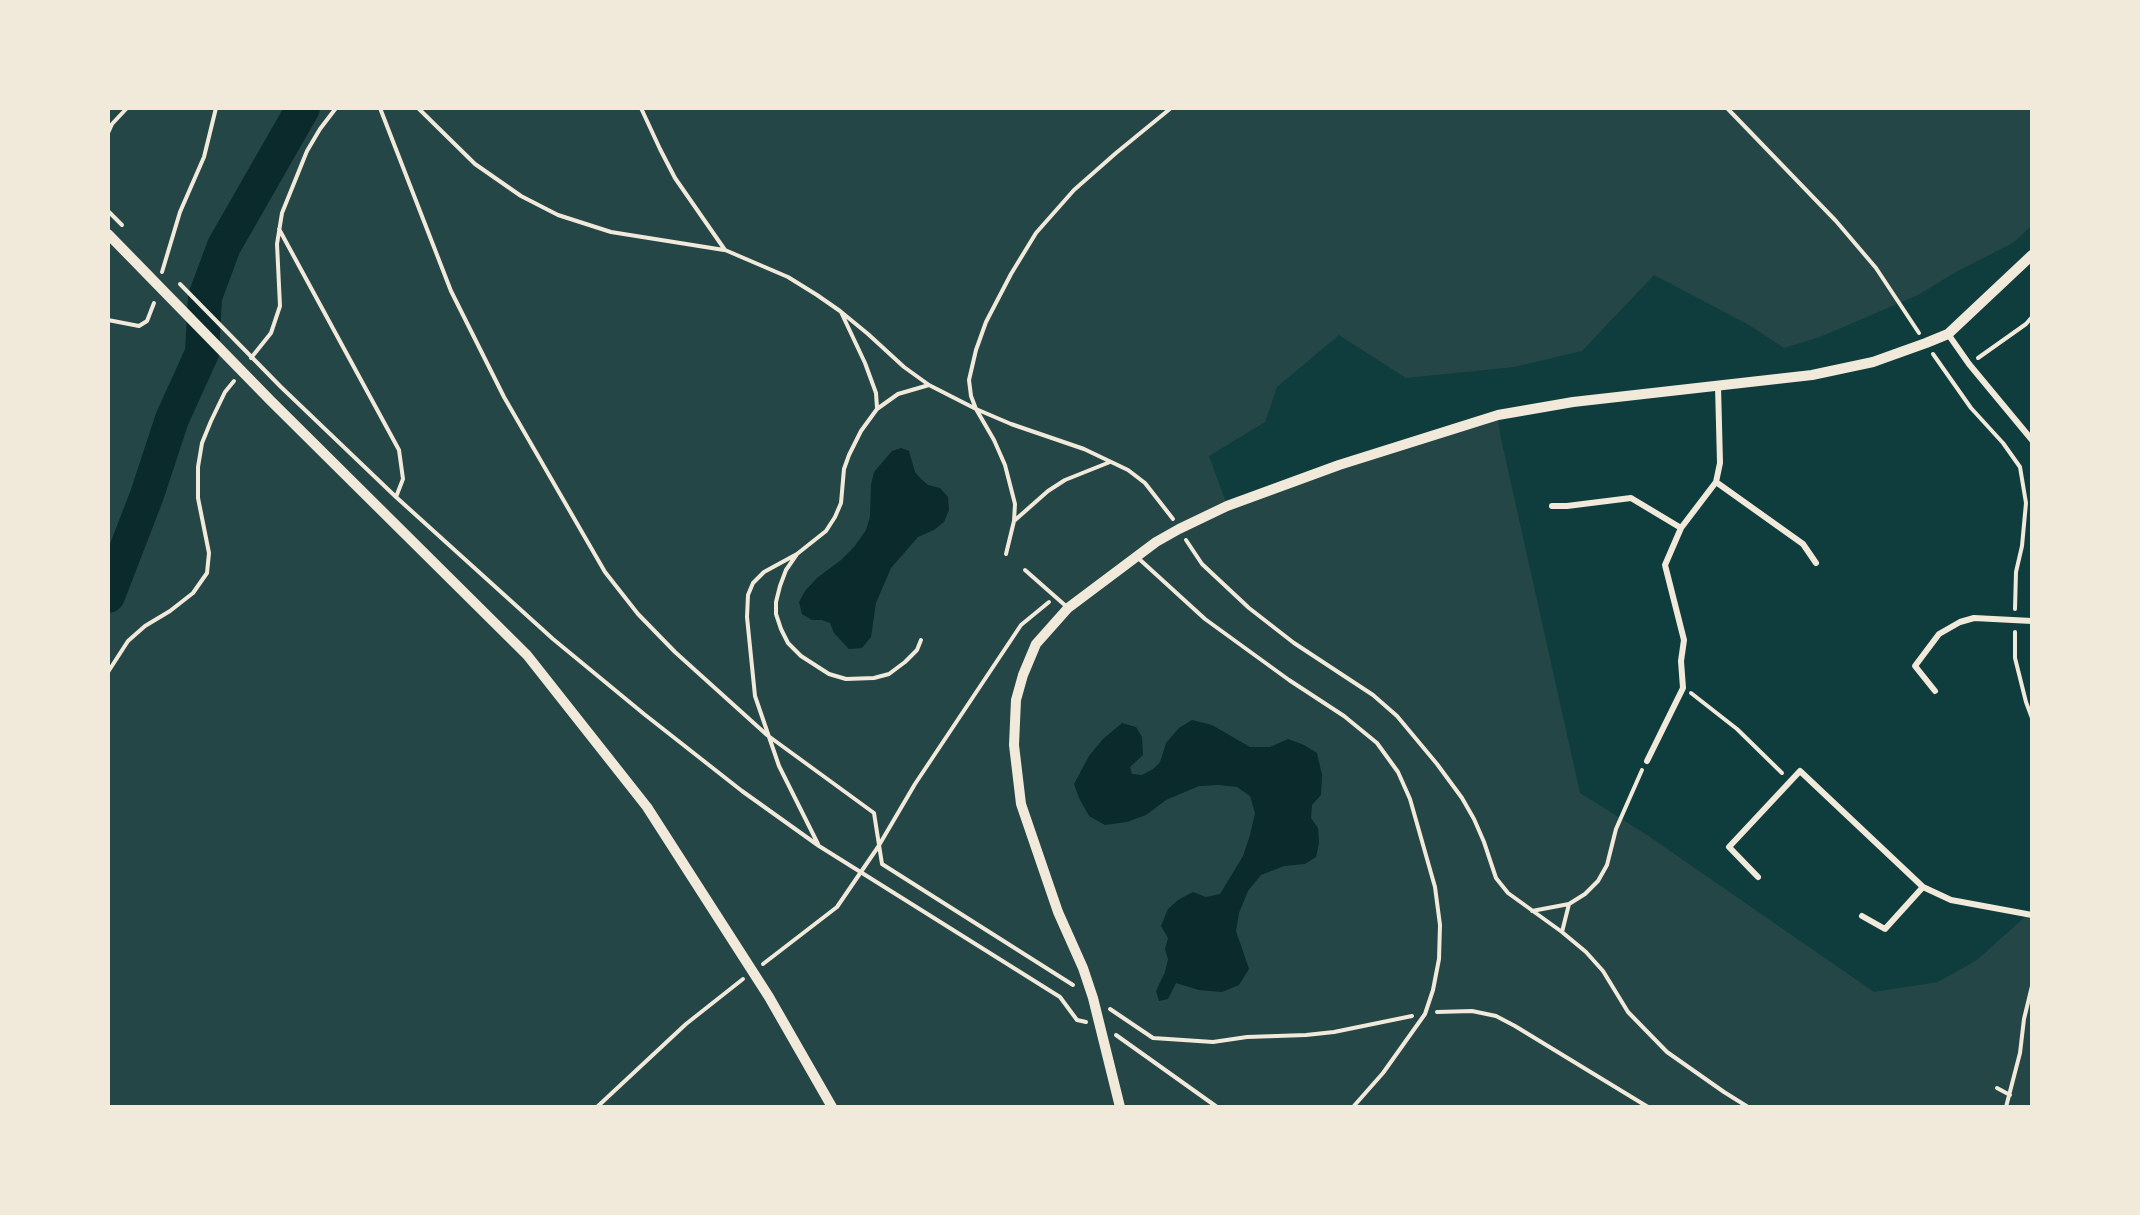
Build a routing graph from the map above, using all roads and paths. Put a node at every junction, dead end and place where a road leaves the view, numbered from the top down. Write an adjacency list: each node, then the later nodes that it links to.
1 (127, 108): 9 (path)
2 (216, 108): 19 (path)
3 (336, 108): 12 (path)
4 (380, 108): 55 (path)
5 (418, 108): 14 (path)
6 (641, 108): 14 (path)
7 (1171, 108): 32 (path)
8 (1727, 108): 25 (path)
9 (108, 133)
10 (108, 211): 11 (path)
11 (124, 227)
12 (279, 228): 27 (path); 36 (path)
13 (108, 234): 77 (street)
14 (725, 250): 21 (path)
15 (2032, 255): 24 (street)
16 (157, 261): 17 (path)
17 (166, 269)
18 (174, 278): 36 (path)
19 (159, 283)
20 (157, 293): 23 (path)
21 (840, 311): 29 (path); 31 (path)
22 (2032, 317): 26 (path)
23 (108, 320)
24 (1948, 334): 25 (street); 26 (street)
25 (1926, 343): 30 (street); 48 (path)
26 (1969, 364): 33 (street)
27 (245, 367)
28 (238, 375): 51 (path)
29 (929, 385): 31 (path); 32 (path)
30 (1718, 386): 35 (street); 40 (street)
31 (877, 409): 41 (path)
32 (976, 409): 34 (path); 38 (path)
33 (2032, 440)
34 (1111, 462): 38 (path); 40 (path)
35 (1716, 482): 39 (street); 44 (street)
36 (396, 497): 58 (path)
37 (1552, 506): 39 (street)
38 (1014, 521): 42 (path)
39 (1682, 528): 52 (street)
40 (1179, 529): 43 (street); 64 (path)
41 (797, 554): 50 (path); 55 (path)
42 (1006, 554)
43 (1136, 556): 47 (street); 72 (lane)
44 (1816, 563)
45 (1025, 570): 46 (lane)
46 (1056, 597): 47 (lane); 59 (path)
47 (1068, 608): 71 (street)
48 (2015, 620): 49 (street); 53 (street); 54 (path)
49 (2032, 621)
50 (921, 640)
51 (108, 672)
52 (1683, 688): 56 (street); 57 (path)
53 (1935, 691)
54 (2032, 718)
55 (767, 735): 58 (path); 59 (path)
56 (1647, 761): 63 (path)
57 (1791, 781): 61 (street); 62 (street)
58 (819, 846): 60 (path)
59 (878, 847): 60 (path); 71 (path)
60 (861, 873): 68 (path); 73 (path)
61 (1758, 877)
62 (1923, 887): 65 (street); 66 (street)
63 (1569, 904): 64 (path); 67 (path)
64 (1532, 911): 67 (path)
65 (2032, 915)
66 (1862, 916)
67 (1562, 932): 82 (path)
68 (756, 970)
69 (747, 976): 76 (path)
70 (2032, 986): 75 (path)
71 (1093, 998): 72 (path); 73 (street)
72 (1425, 1014): 80 (lane); 81 (path)
73 (1101, 1024): 78 (street); 79 (path)
74 (1997, 1088): 75 (path)
75 (2010, 1095): 83 (path)
76 (597, 1107)
77 (832, 1107)
78 (1120, 1107)
79 (1217, 1107)
80 (1353, 1107)
81 (1648, 1107)
82 (1748, 1107)
83 (2006, 1107)

